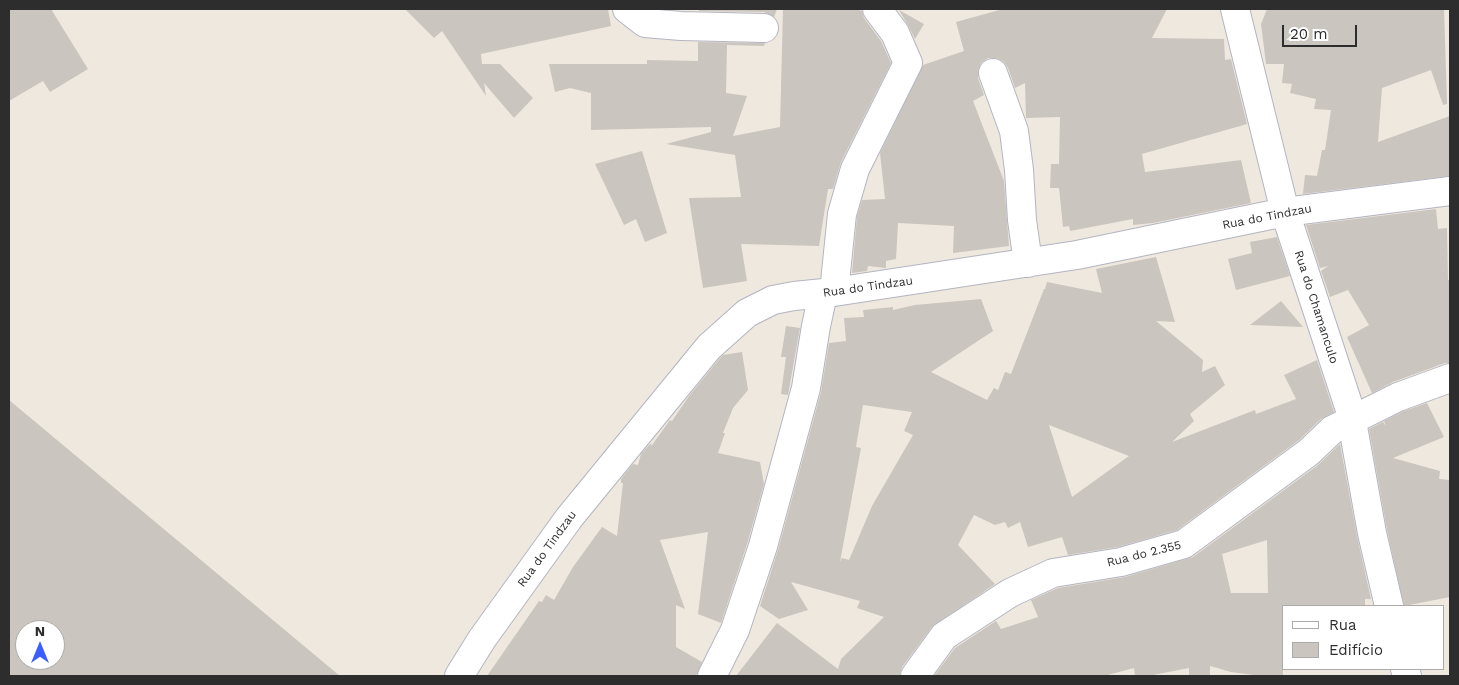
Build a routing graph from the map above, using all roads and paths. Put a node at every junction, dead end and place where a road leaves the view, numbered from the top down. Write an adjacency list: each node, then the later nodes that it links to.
1 (628, 9): 4 (street)
2 (877, 9): 9 (street)
3 (1235, 9): 7 (street, Rua do Chamanculo)
4 (764, 28)
5 (993, 73): 8 (street)
6 (1450, 191): 7 (street, Rua do Tindzau)
7 (1285, 212): 8 (street, Rua do Tindzau); 11 (street, Rua do Chamanculo)
8 (1028, 263): 9 (street, Rua do Tindzau)
9 (829, 293): 13 (street, Rua do Tindzau); 14 (street)
10 (1450, 378): 11 (street, Rua do 2.355)
11 (1352, 419): 12 (street, Rua do Chamanculo); 15 (street, Rua do 2.355)
12 (1389, 605)
13 (459, 676)
14 (712, 676)
15 (915, 676)

